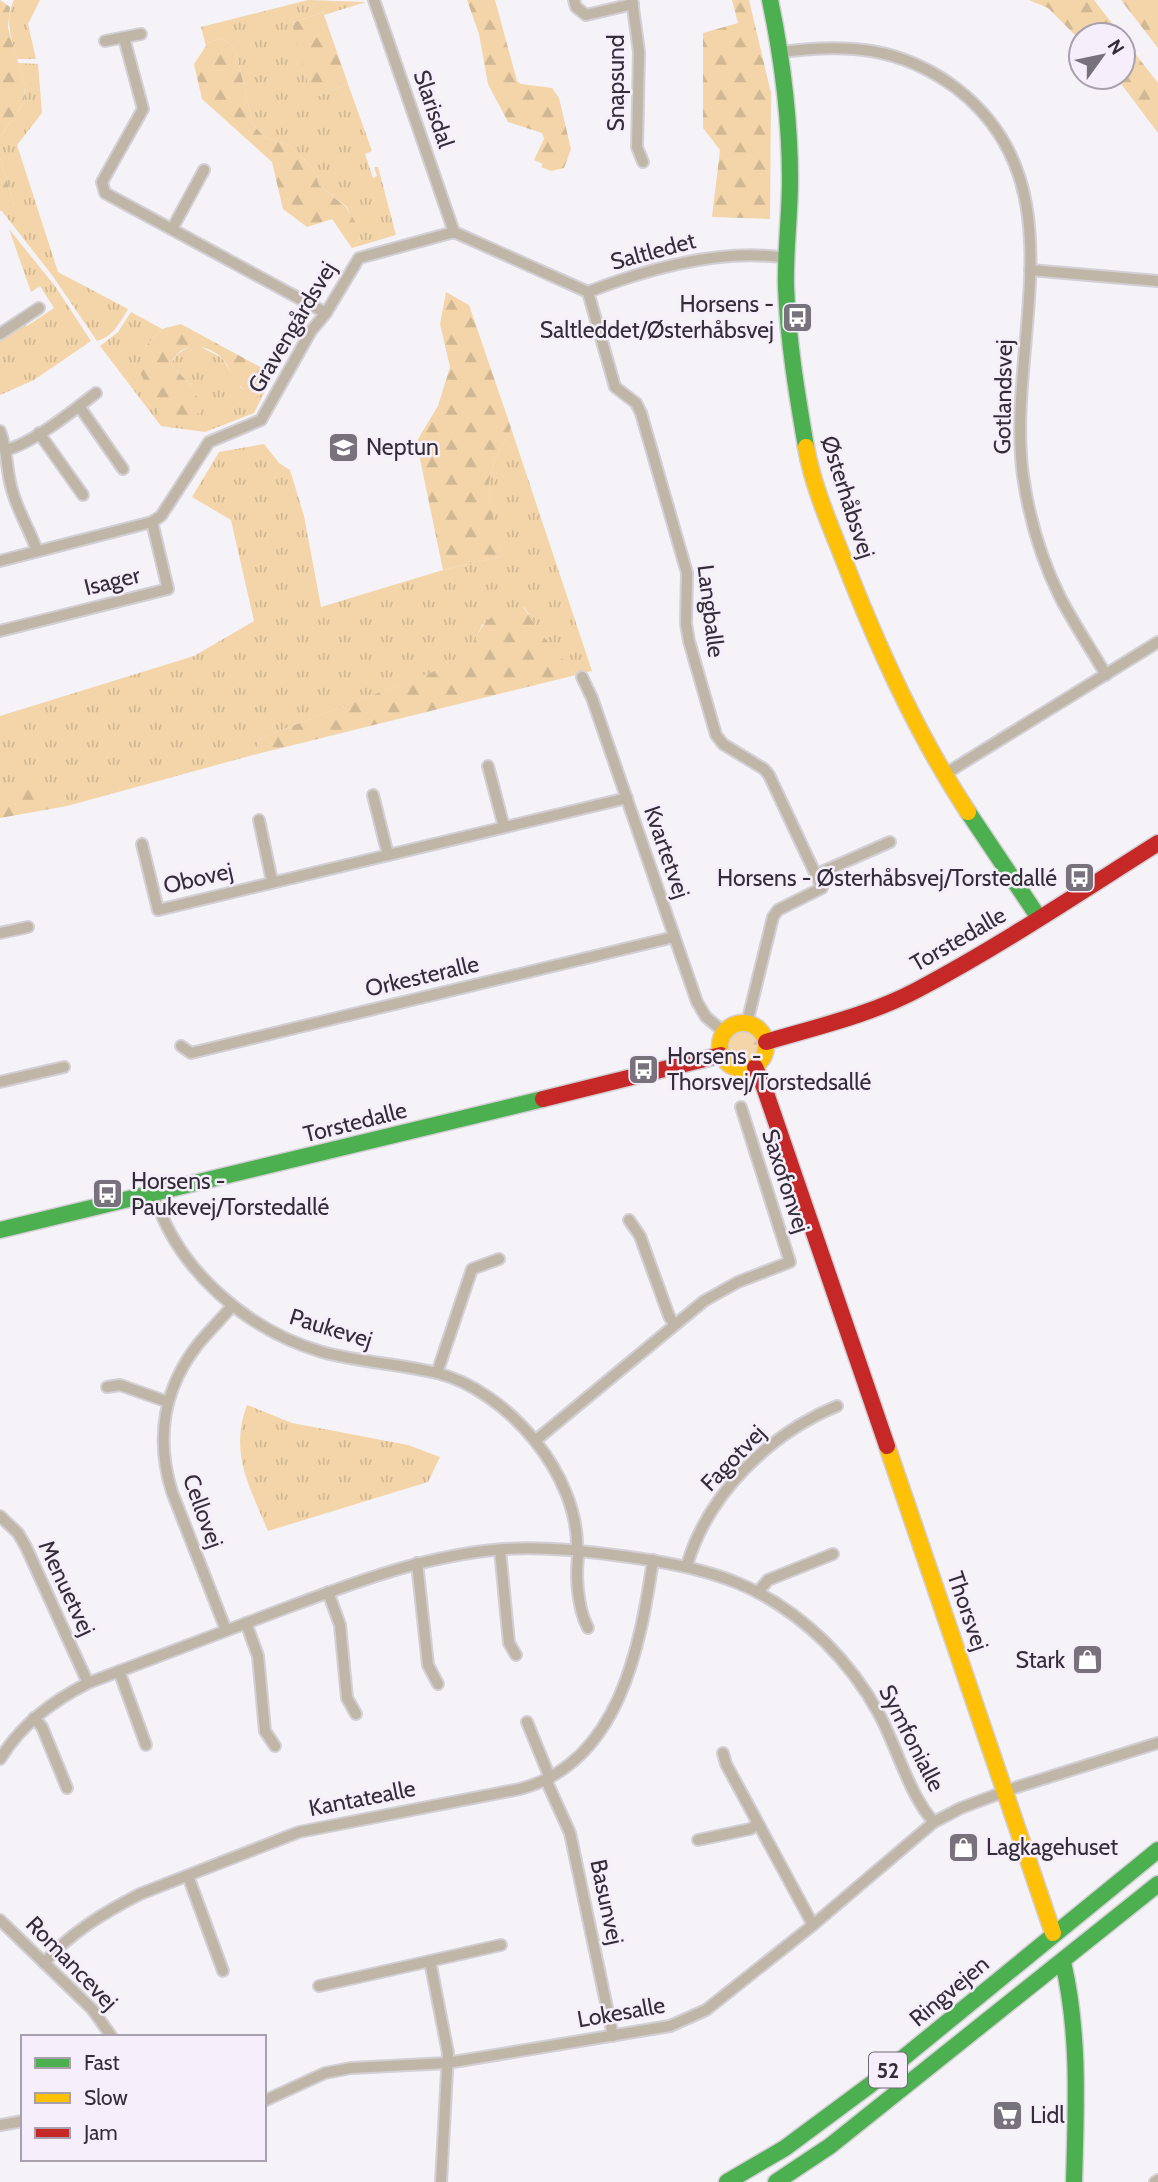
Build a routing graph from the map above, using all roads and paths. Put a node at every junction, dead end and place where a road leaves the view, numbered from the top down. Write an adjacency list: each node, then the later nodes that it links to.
1 (374, 0): 12 (street, Slarisdal)
2 (573, 0): 4 (street, Snapsund)
3 (770, 0): 8 (street, Østerhåbsvej)
4 (632, 2): 9 (street, Snapsund)
5 (141, 34): 6 (street)
6 (124, 38): 7 (street); 11 (street)
7 (105, 41)
8 (780, 52): 13 (street, Østerhåbsvej); 14 (street, Gotlandsvej)
9 (643, 162)
10 (204, 170): 11 (street)
11 (172, 229): 18 (street)
12 (454, 232): 16 (street, Saltledet); 18 (street, Gravengårdsvej)
13 (786, 258): 16 (street, Saltledet); 36 (street, Østerhåbsvej)
14 (1030, 270): 15 (street); 33 (street, Gotlandsvej)
15 (1158, 281)
16 (588, 292): 45 (street, Langballe)
17 (39, 308): 19 (street)
18 (326, 313): 28 (street, Gravengårdsvej)
19 (0, 334)
20 (96, 393): 21 (street)
21 (79, 406): 23 (street); 25 (street)
22 (0, 431): 24 (street)
23 (39, 433): 24 (street); 27 (street)
24 (6, 450): 26 (street)
25 (123, 470)
26 (5, 478): 29 (street)
27 (83, 495)
28 (152, 522): 29 (street); 31 (street, Isager)
29 (37, 551): 30 (street)
30 (0, 561)
31 (0, 631)
32 (1158, 642): 33 (street)
33 (1106, 675): 36 (street)
34 (582, 677): 38 (street, Kvartetvej)
35 (488, 766): 40 (street)
36 (945, 774): 47 (street, Østerhåbsvej)
37 (373, 795): 44 (street)
38 (627, 798): 40 (street, Obovej); 50 (street, Kvartetvej)
39 (259, 820): 46 (street)
40 (504, 827): 44 (street, Obovej)
41 (890, 842): 45 (street)
42 (1158, 842): 47 (street, Torstedalle)
43 (142, 844): 46 (street, Obovej)
44 (388, 855): 46 (street, Obovej)
45 (816, 875): 51 (street)
46 (272, 881)
47 (1039, 918): 53 (street, Torstedalle)
48 (28, 927): 49 (street)
49 (0, 933)
50 (674, 937): 52 (street, Kvartetvej); 54 (street, Orkesteralle)
51 (747, 1023): 52 (street); 53 (street)
52 (724, 1032): 55 (street)
53 (766, 1041): 57 (street)
54 (181, 1046)
55 (721, 1055): 57 (street); 60 (street, Torstedalle)
56 (64, 1067): 58 (street)
57 (755, 1067): 97 (street, Thorsvej)
58 (0, 1082)
59 (741, 1107): 65 (street, Saxofonvej)
60 (154, 1194): 62 (street, Torstedalle); 64 (street, Paukevej)
61 (629, 1220): 65 (street)
62 (0, 1230)
63 (499, 1259): 66 (street)
64 (232, 1306): 66 (street, Paukevej); 68 (street, Cellovej)
65 (674, 1324): 70 (street, Saxofonvej)
66 (438, 1373): 70 (street, Paukevej)
67 (107, 1387): 68 (street)
68 (168, 1402): 82 (street, Cellovej)
69 (837, 1406): 77 (street, Fagotvej)
70 (536, 1440): 72 (street, Paukevej)
71 (0, 1516): 85 (street, Menuetvej)
72 (578, 1549): 73 (street, Symfonialle); 75 (street, Symfonialle); 81 (street)
73 (500, 1550): 76 (street, Symfonialle); 83 (street)
74 (833, 1554): 79 (street)
75 (653, 1560): 77 (street, Symfonialle); 95 (street, Kantatealle)
76 (417, 1563): 78 (street, Symfonialle); 86 (street)
77 (687, 1565): 79 (street, Symfonialle)
78 (328, 1592): 80 (street, Symfonialle); 87 (street)
79 (758, 1592): 98 (street, Symfonialle)
80 (246, 1623): 82 (street, Symfonialle); 92 (street)
81 (588, 1628)
82 (226, 1630): 84 (street, Symfonialle)
83 (516, 1655)
84 (118, 1671): 85 (street, Symfonialle); 91 (street)
85 (88, 1683): 88 (street, Symfonialle)
86 (438, 1684)
87 (356, 1714)
88 (34, 1718): 94 (street, Symfonialle); 96 (street)
89 (527, 1722): 95 (street)
90 (1158, 1743): 97 (street, Lokesalle)
91 (146, 1745)
92 (275, 1746)
93 (723, 1753): 99 (street)
94 (0, 1759)
95 (548, 1779): 102 (street, Kantatealle); 114 (street, Basunvej)
96 (67, 1788)
97 (1005, 1792): 98 (street, Lokesalle); 106 (street, Thorsvej)
98 (934, 1822): 105 (street, Lokesalle)
99 (758, 1824): 100 (street); 105 (street)
100 (698, 1840)
101 (1158, 1850): 106 (street, Ringvejen / 52)
102 (188, 1876): 110 (street, Kantatealle); 111 (street)
103 (1158, 1884): 109 (street, Ringvejen / 52)
104 (0, 1920): 110 (street, Romancevej)
105 (813, 1925): 114 (street, Lokesalle)
106 (1053, 1933): 109 (street, Thorsvej); 120 (street, Ringvejen / 52)
107 (501, 1945): 108 (street)
108 (430, 1961): 112 (street); 115 (street)
109 (1063, 1962): 121 (street, Ringvejen / 52); 122 (street, Thorsvej)
110 (44, 1963): 113 (street, Romancevej)
111 (223, 1971)
112 (319, 1986)
113 (111, 2035)
114 (612, 2036): 115 (street, Lokesalle)
115 (447, 2063): 116 (street, Lokesalle); 119 (street)
116 (266, 2100)
117 (21, 2121): 118 (street)
118 (0, 2125)
119 (441, 2182)
120 (727, 2182)
121 (776, 2182)
122 (1074, 2182)

